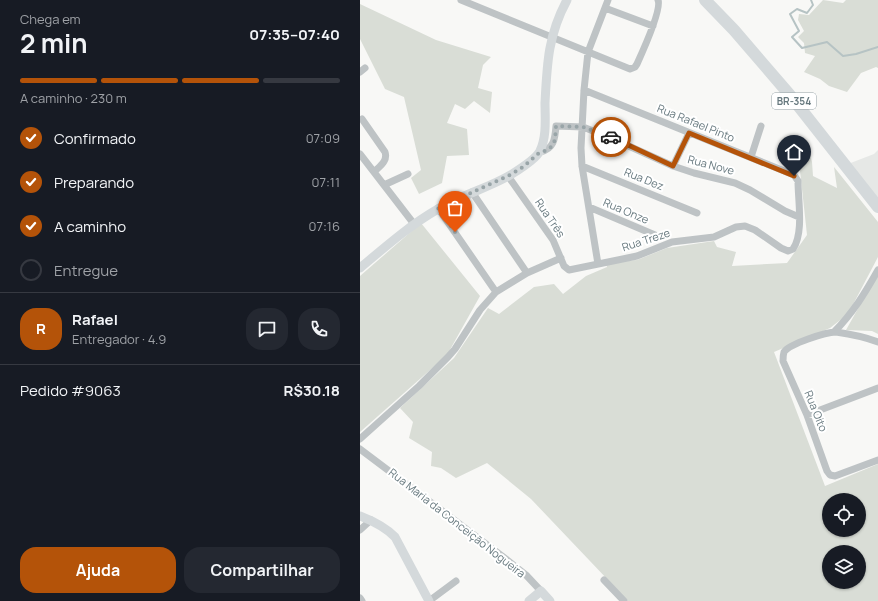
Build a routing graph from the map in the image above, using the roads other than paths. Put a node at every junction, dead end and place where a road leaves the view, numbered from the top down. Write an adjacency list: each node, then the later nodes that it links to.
1 (461, 0): 8 (street)
2 (568, 0): 8 (street)
3 (608, 0): 6 (street)
4 (705, 0): 27 (highway, BR-354)
5 (659, 2): 7 (street)
6 (605, 8): 7 (street); 9 (street)
7 (652, 26): 9 (street)
8 (551, 38): 9 (street); 15 (street)
9 (588, 52): 10 (street)
10 (584, 90): 13 (street); 14 (street, Rua Rafael Pinto)
11 (362, 120): 20 (street)
12 (761, 126): 17 (street)
13 (583, 127): 15 (street, Rua Nove); 18 (street); 19 (street, Rua Nove)
14 (689, 133): 17 (street, Rua Rafael Pinto); 19 (street)
15 (540, 152): 22 (street)
16 (360, 154): 20 (street)
17 (751, 157): 23 (street, Rua Rafael Pinto)
18 (582, 166): 26 (street); 29 (street, Rua Dez)
19 (673, 166): 30 (street, Rua Nove)
20 (374, 172): 24 (street)
21 (408, 174): 24 (street)
22 (508, 176): 25 (street); 33 (street, Rua Três)
23 (798, 181): 30 (street, Rua Treze)
24 (384, 185): 31 (street)
25 (472, 192): 28 (street); 38 (street)
26 (589, 207): 32 (street, Rua Onze); 34 (street)
27 (878, 207)
28 (438, 208): 31 (street); 39 (street)
29 (697, 213)
30 (799, 217): 34 (street, Rua Treze)
31 (414, 224): 35 (street)
32 (655, 235)
33 (561, 258): 36 (street, Rua Três); 38 (street)
34 (598, 264): 36 (street, Rua Treze)
35 (360, 268)
36 (572, 270)
37 (878, 270): 40 (street)
38 (527, 274): 39 (street)
39 (496, 292): 44 (street)
40 (834, 332): 41 (street); 43 (street, Rua Oito)
41 (878, 342)
42 (878, 388): 43 (street)
43 (807, 415): 46 (street, Rua Oito)
44 (360, 439)
45 (360, 449): 52 (street, Rua Maria da Conceição Nogueira)
46 (878, 460)
47 (360, 516): 48 (street)
48 (371, 520): 49 (street); 55 (street)
49 (360, 530)
50 (604, 580): 58 (street)
51 (456, 581): 55 (street)
52 (541, 591): 56 (street); 57 (street, Rua Maria da Conceição Nogueira)
53 (360, 598): 54 (street)
54 (362, 601)
55 (429, 601)
56 (529, 601)
57 (550, 601)
58 (624, 601)

